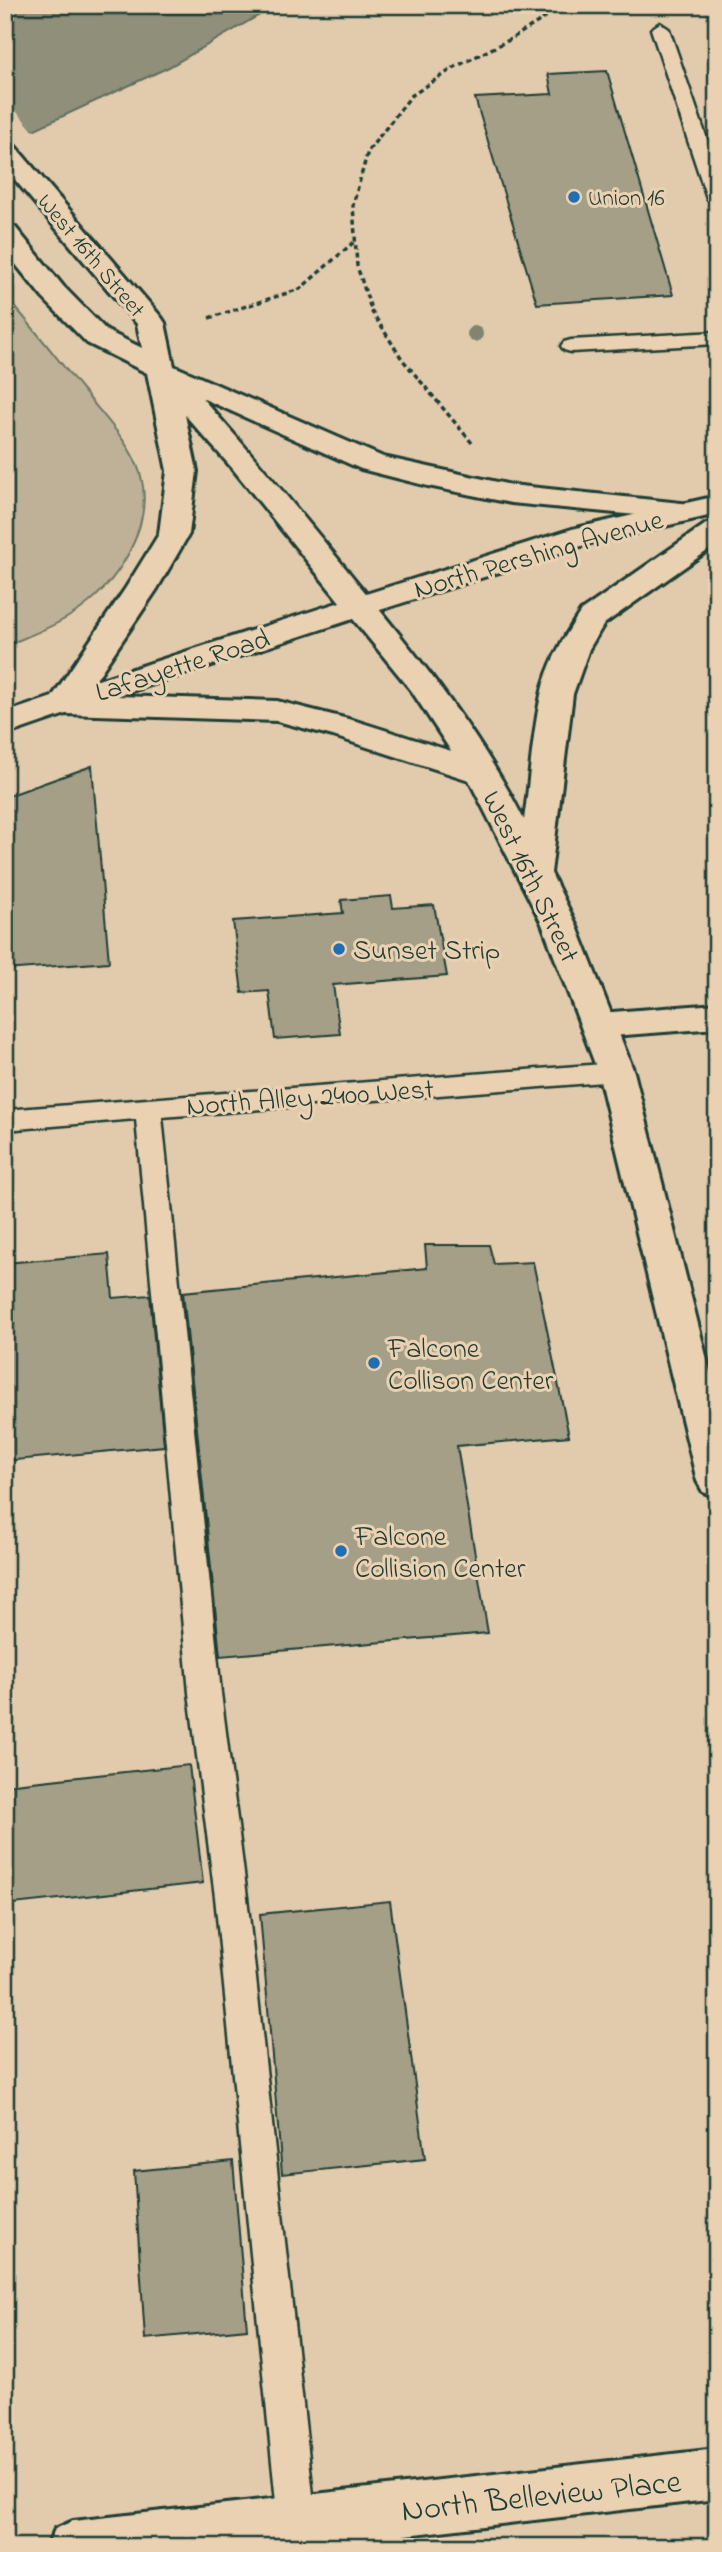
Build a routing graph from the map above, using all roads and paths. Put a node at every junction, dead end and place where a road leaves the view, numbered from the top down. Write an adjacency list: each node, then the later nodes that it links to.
1 (565, 5): 6 (path)
2 (660, 29): 4 (lane)
3 (5, 151): 10 (main road, West 16th Street)
4 (715, 186)
5 (5, 233): 10 (main road, West 16th Street)
6 (355, 241): 7 (path); 11 (path)
7 (209, 318)
8 (717, 338): 9 (lane)
9 (570, 346)
10 (159, 368): 12 (main road); 14 (main road, West 16th Street); 15 (main road)
11 (473, 447)
12 (703, 508): 14 (main road, North Pershing Avenue)
13 (717, 530): 18 (main road)
14 (360, 606): 15 (main road, Lafayette Road); 17 (main road, West 16th Street)
15 (63, 704): 16 (main road, Lafayette Road); 17 (main road)
16 (5, 725)
17 (480, 772): 18 (main road, West 16th Street)
18 (535, 871): 20 (main road, West 16th Street)
19 (717, 1016): 20 (main road)
20 (599, 1025): 21 (main road, West 16th Street)
21 (616, 1072): 22 (lane, North Alley 2400 West); 24 (main road, West 16th Street)
22 (148, 1109): 23 (lane, North Alley 2400 West); 26 (lane)
23 (5, 1120)
24 (717, 1480)
25 (717, 2474): 26 (main road, North Belleview Place)
26 (297, 2522): 27 (main road, North Belleview Place)
27 (73, 2547)

